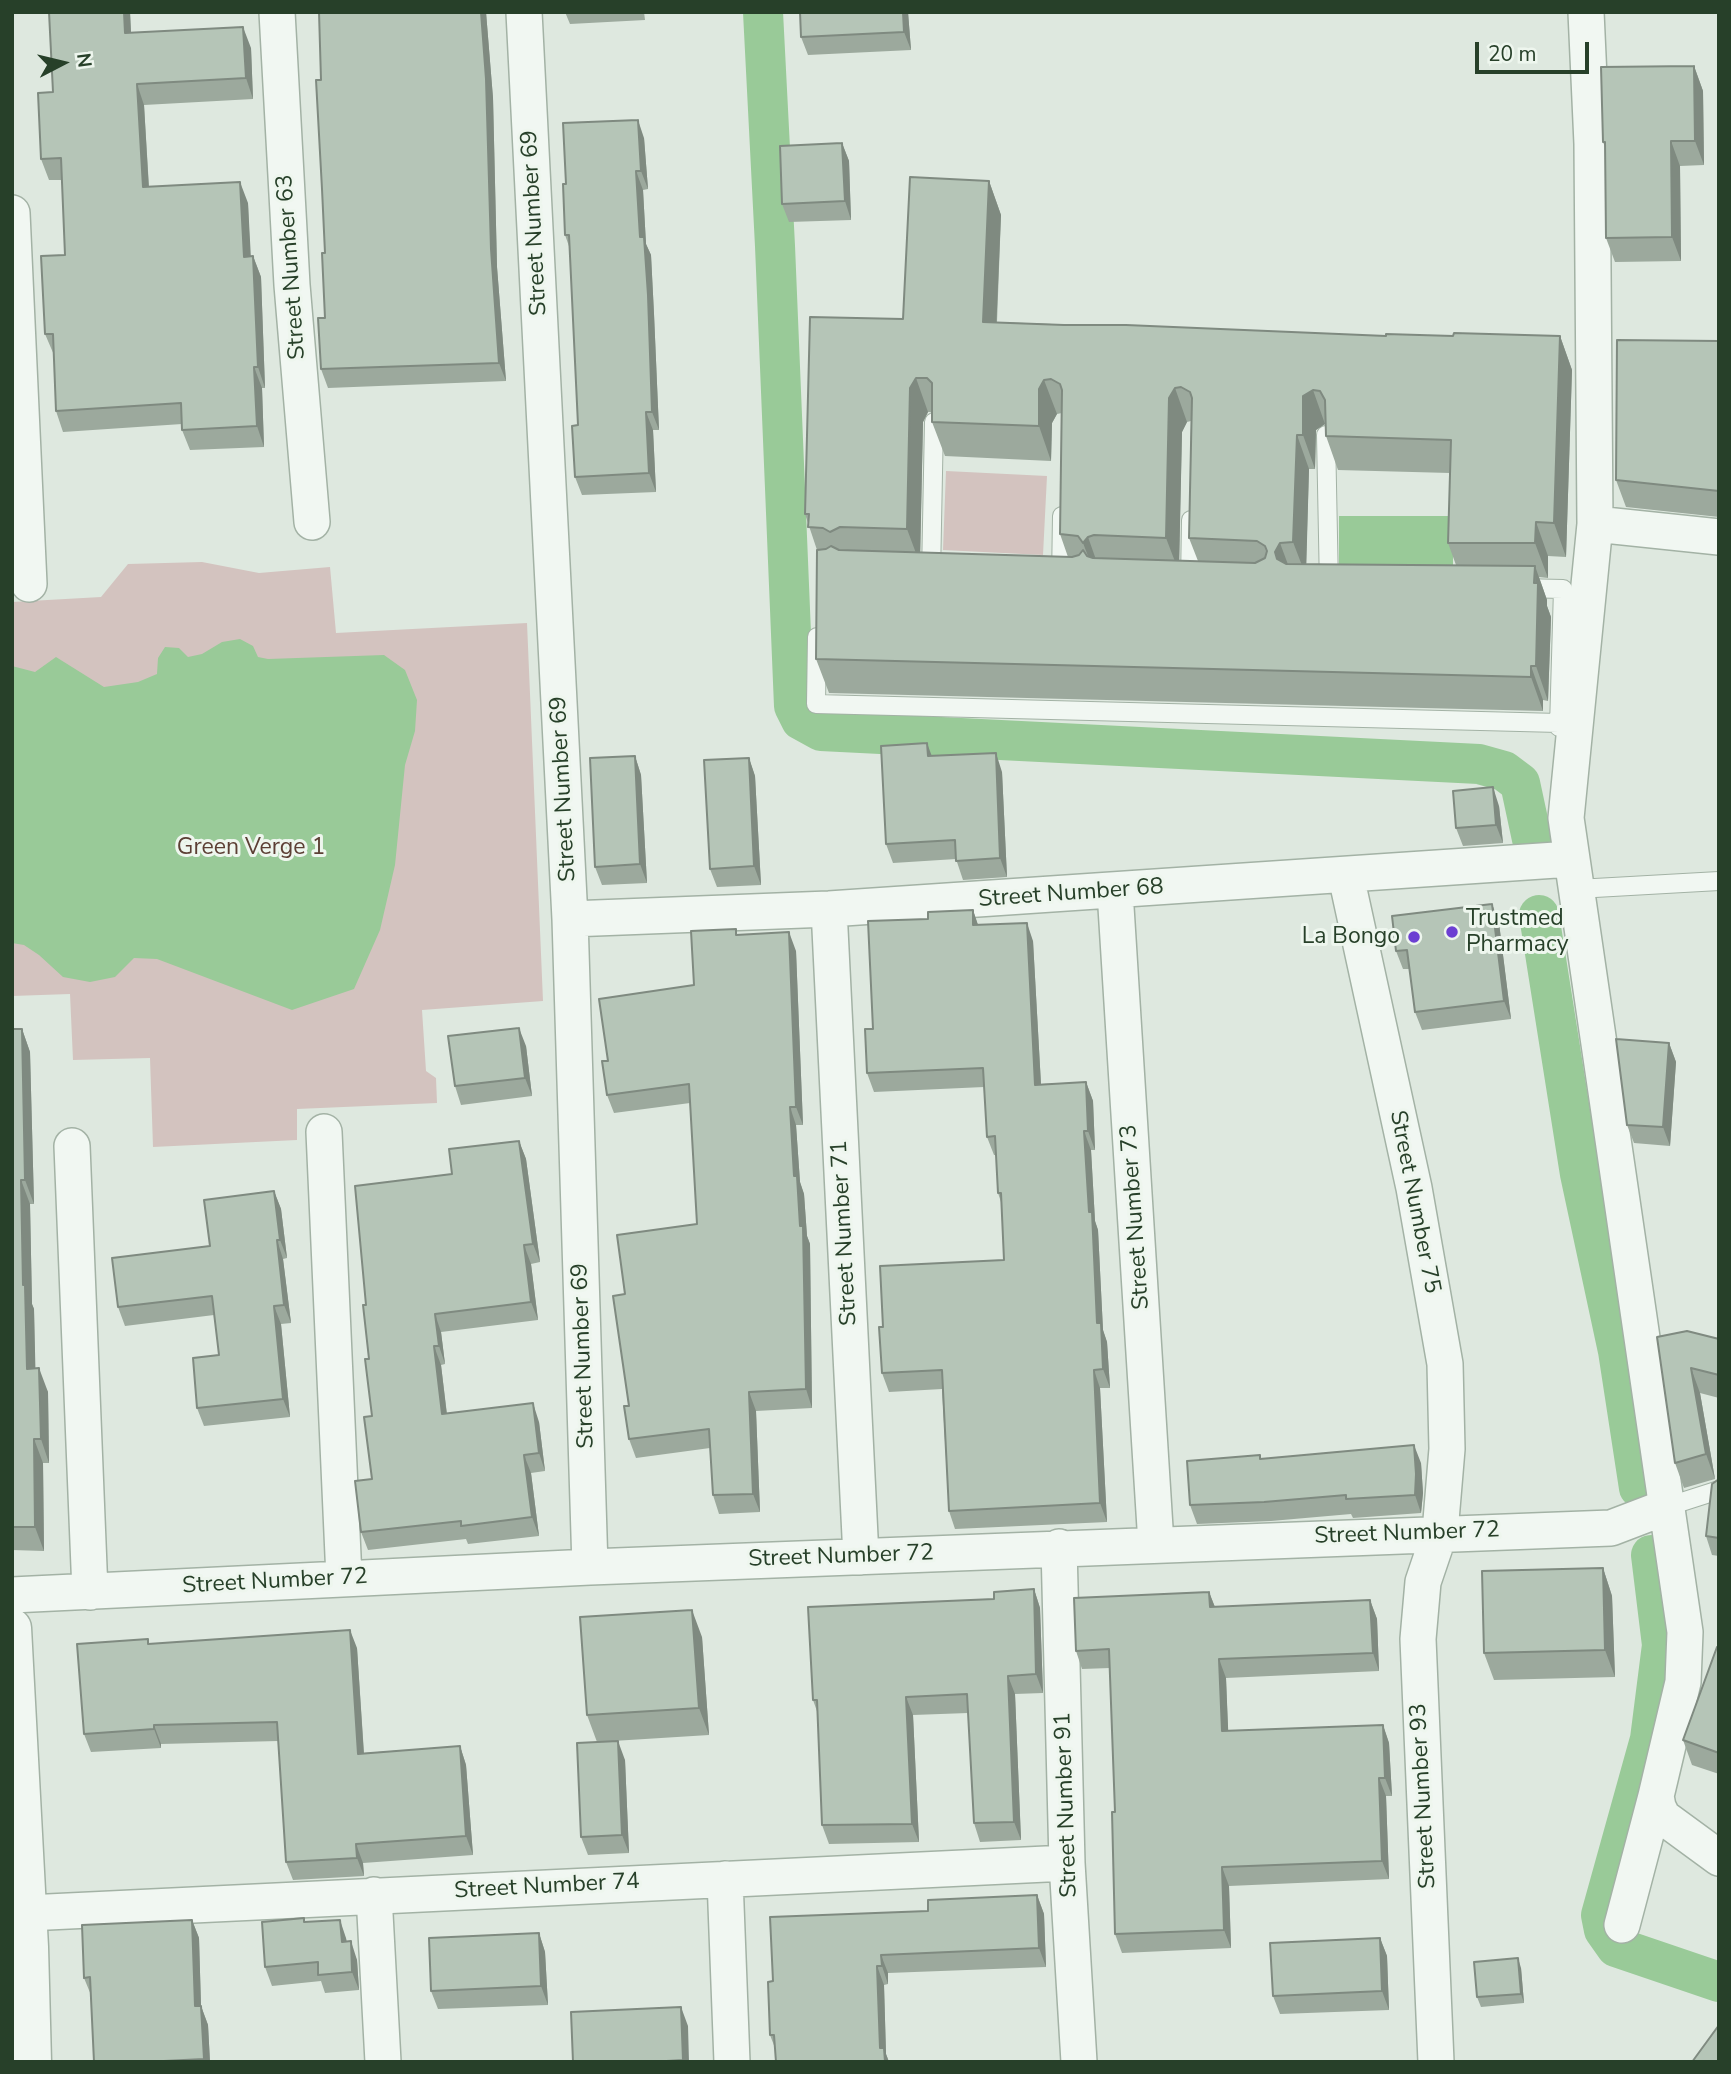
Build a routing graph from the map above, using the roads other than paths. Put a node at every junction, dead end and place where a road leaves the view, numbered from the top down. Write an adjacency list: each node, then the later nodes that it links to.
1 (277, 12): 9 (street, Street Number 63)
2 (524, 12): 26 (street, Street Number 69)
3 (1586, 12): 10 (street)
4 (12, 213): 14 (street)
5 (934, 422): 12 (lane)
6 (1326, 435): 16 (lane)
7 (1192, 501): 15 (lane)
8 (1062, 502): 13 (lane)
9 (312, 522)
10 (1595, 524): 11 (street); 20 (street)
11 (1719, 537)
12 (931, 575)
13 (1060, 579)
14 (29, 584)
15 (1190, 584)
16 (1309, 587)
17 (1508, 588): 19 (lane)
18 (817, 625): 19 (lane)
19 (1559, 723): 20 (lane)
20 (1566, 818): 21 (street)
21 (1574, 874): 22 (street, Street Number 68); 23 (lane); 30 (street)
22 (1346, 876): 24 (street, Street Number 68); 31 (street, Street Number 75)
23 (1719, 881)
24 (1115, 891): 25 (street, Street Number 68); 32 (street, Street Number 73)
25 (829, 909): 26 (street, Street Number 68); 34 (street, Street Number 71)
26 (570, 919): 35 (street, Street Number 69)
27 (324, 1132): 36 (street)
28 (72, 1146): 37 (street)
29 (1719, 1490): 30 (lane)
30 (1666, 1507): 31 (street, Street Number 72); 40 (street)
31 (1440, 1532): 32 (street, Street Number 72); 51 (street, Street Number 93)
32 (1156, 1544): 33 (street, Street Number 72)
33 (1059, 1547): 34 (street, Street Number 72); 42 (street, Street Number 91)
34 (861, 1557): 35 (street, Street Number 72)
35 (590, 1567): 36 (street, Street Number 72)
36 (344, 1578): 37 (street, Street Number 72)
37 (90, 1592): 38 (street, Street Number 72)
38 (12, 1595)
39 (12, 1628): 46 (street)
40 (1656, 1796): 41 (street); 45 (street)
41 (1719, 1858)
42 (1067, 1863): 43 (street, Street Number 74); 50 (street, Street Number 91)
43 (724, 1879): 44 (street, Street Number 74); 49 (street)
44 (374, 1895): 46 (street, Street Number 74); 48 (street)
45 (1622, 1925)
46 (23, 1936): 47 (street)
47 (32, 2062)
48 (383, 2062)
49 (732, 2062)
50 (1079, 2062)
51 (1436, 2062)

